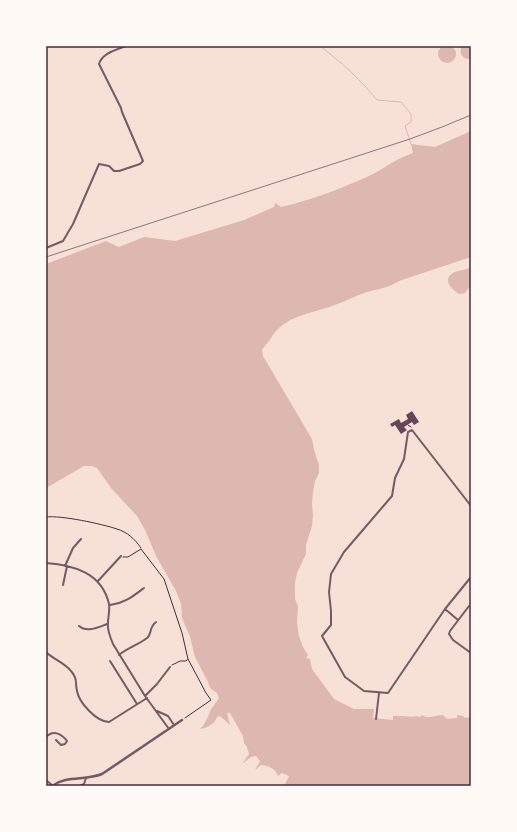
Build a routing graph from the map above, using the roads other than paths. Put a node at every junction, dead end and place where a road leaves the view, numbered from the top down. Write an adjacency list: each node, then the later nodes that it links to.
1 (126, 46): 2 (street)
2 (46, 248)
3 (471, 506): 24 (street)
4 (81, 540): 7 (street)
5 (121, 556): 9 (street)
6 (46, 563): 7 (street)
7 (66, 566): 9 (street); 10 (street)
8 (471, 577): 14 (street)
9 (98, 581): 12 (street)
10 (63, 584)
11 (144, 588): 12 (street)
12 (110, 605): 17 (street)
13 (469, 606): 15 (street)
14 (445, 609): 15 (street); 24 (street)
15 (458, 620): 20 (street)
16 (156, 622): 21 (street)
17 (107, 624): 18 (street); 21 (street)
18 (79, 626)
19 (46, 652): 26 (street)
20 (471, 653)
21 (118, 655): 25 (street)
22 (110, 661): 26 (street)
23 (170, 667): 25 (street)
24 (379, 693): 28 (street)
25 (146, 697): 26 (street); 27 (street)
26 (137, 704)
27 (156, 711): 30 (street); 31 (street)
28 (376, 719)
29 (182, 720): 30 (street)
30 (174, 725): 31 (street)
31 (168, 729): 34 (street)
32 (46, 737): 33 (street)
33 (56, 740)
34 (86, 778): 36 (street); 37 (street)
35 (46, 780): 36 (street)
36 (53, 786)
37 (80, 786)

